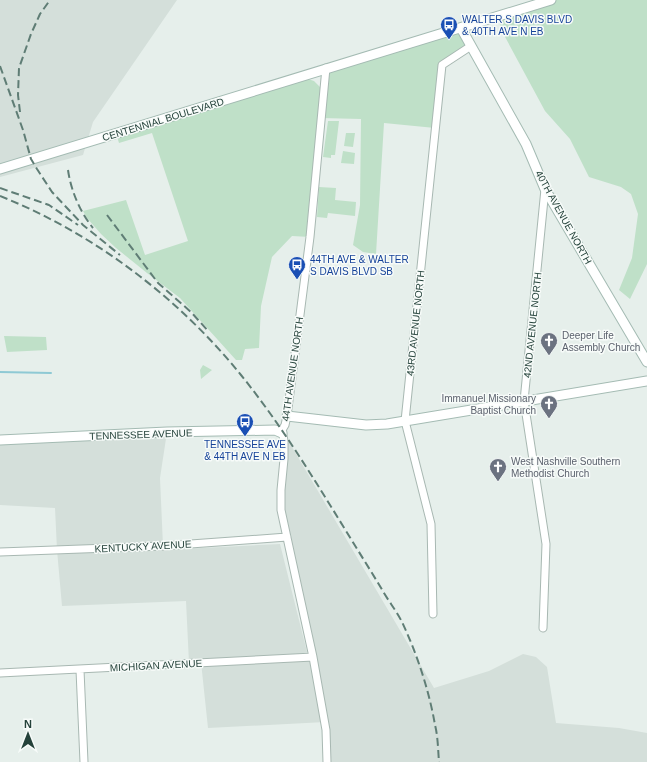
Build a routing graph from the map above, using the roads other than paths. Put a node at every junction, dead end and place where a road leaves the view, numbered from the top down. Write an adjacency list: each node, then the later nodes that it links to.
1 (551, 0): 2 (street, CENTENNIAL BOULEVARD)
2 (461, 28): 3 (street, 40TH AVENUE NORTH); 4 (street, CENTENNIAL BOULEVARD)
3 (471, 46): 6 (street, 40TH AVENUE NORTH); 11 (street, 43RD AVENUE NORTH)
4 (326, 68): 5 (street, CENTENNIAL BOULEVARD); 10 (street, 44TH AVENUE NORTH)
5 (0, 169)
6 (545, 189): 7 (street, 40TH AVENUE NORTH); 9 (street, 42ND AVENUE NORTH)
7 (647, 362)
8 (647, 381): 9 (street)
9 (524, 402): 11 (street); 17 (street, 42ND AVENUE NORTH)
10 (287, 416): 11 (street); 12 (street, 44TH AVENUE NORTH)
11 (405, 421): 16 (street, 43RD AVENUE NORTH)
12 (282, 433): 13 (street, TENNESSEE AVENUE); 14 (street, 44TH AVENUE NORTH)
13 (0, 440)
14 (287, 538): 15 (street, KENTUCKY AVENUE); 18 (street, 44TH AVENUE NORTH)
15 (0, 552)
16 (434, 614)
17 (543, 628)
18 (313, 657): 19 (street, MICHIGAN AVENUE); 22 (street, 44TH AVENUE NORTH)
19 (80, 670): 20 (street, MICHIGAN AVENUE); 21 (street)
20 (0, 673)
21 (84, 762)
22 (327, 762)

